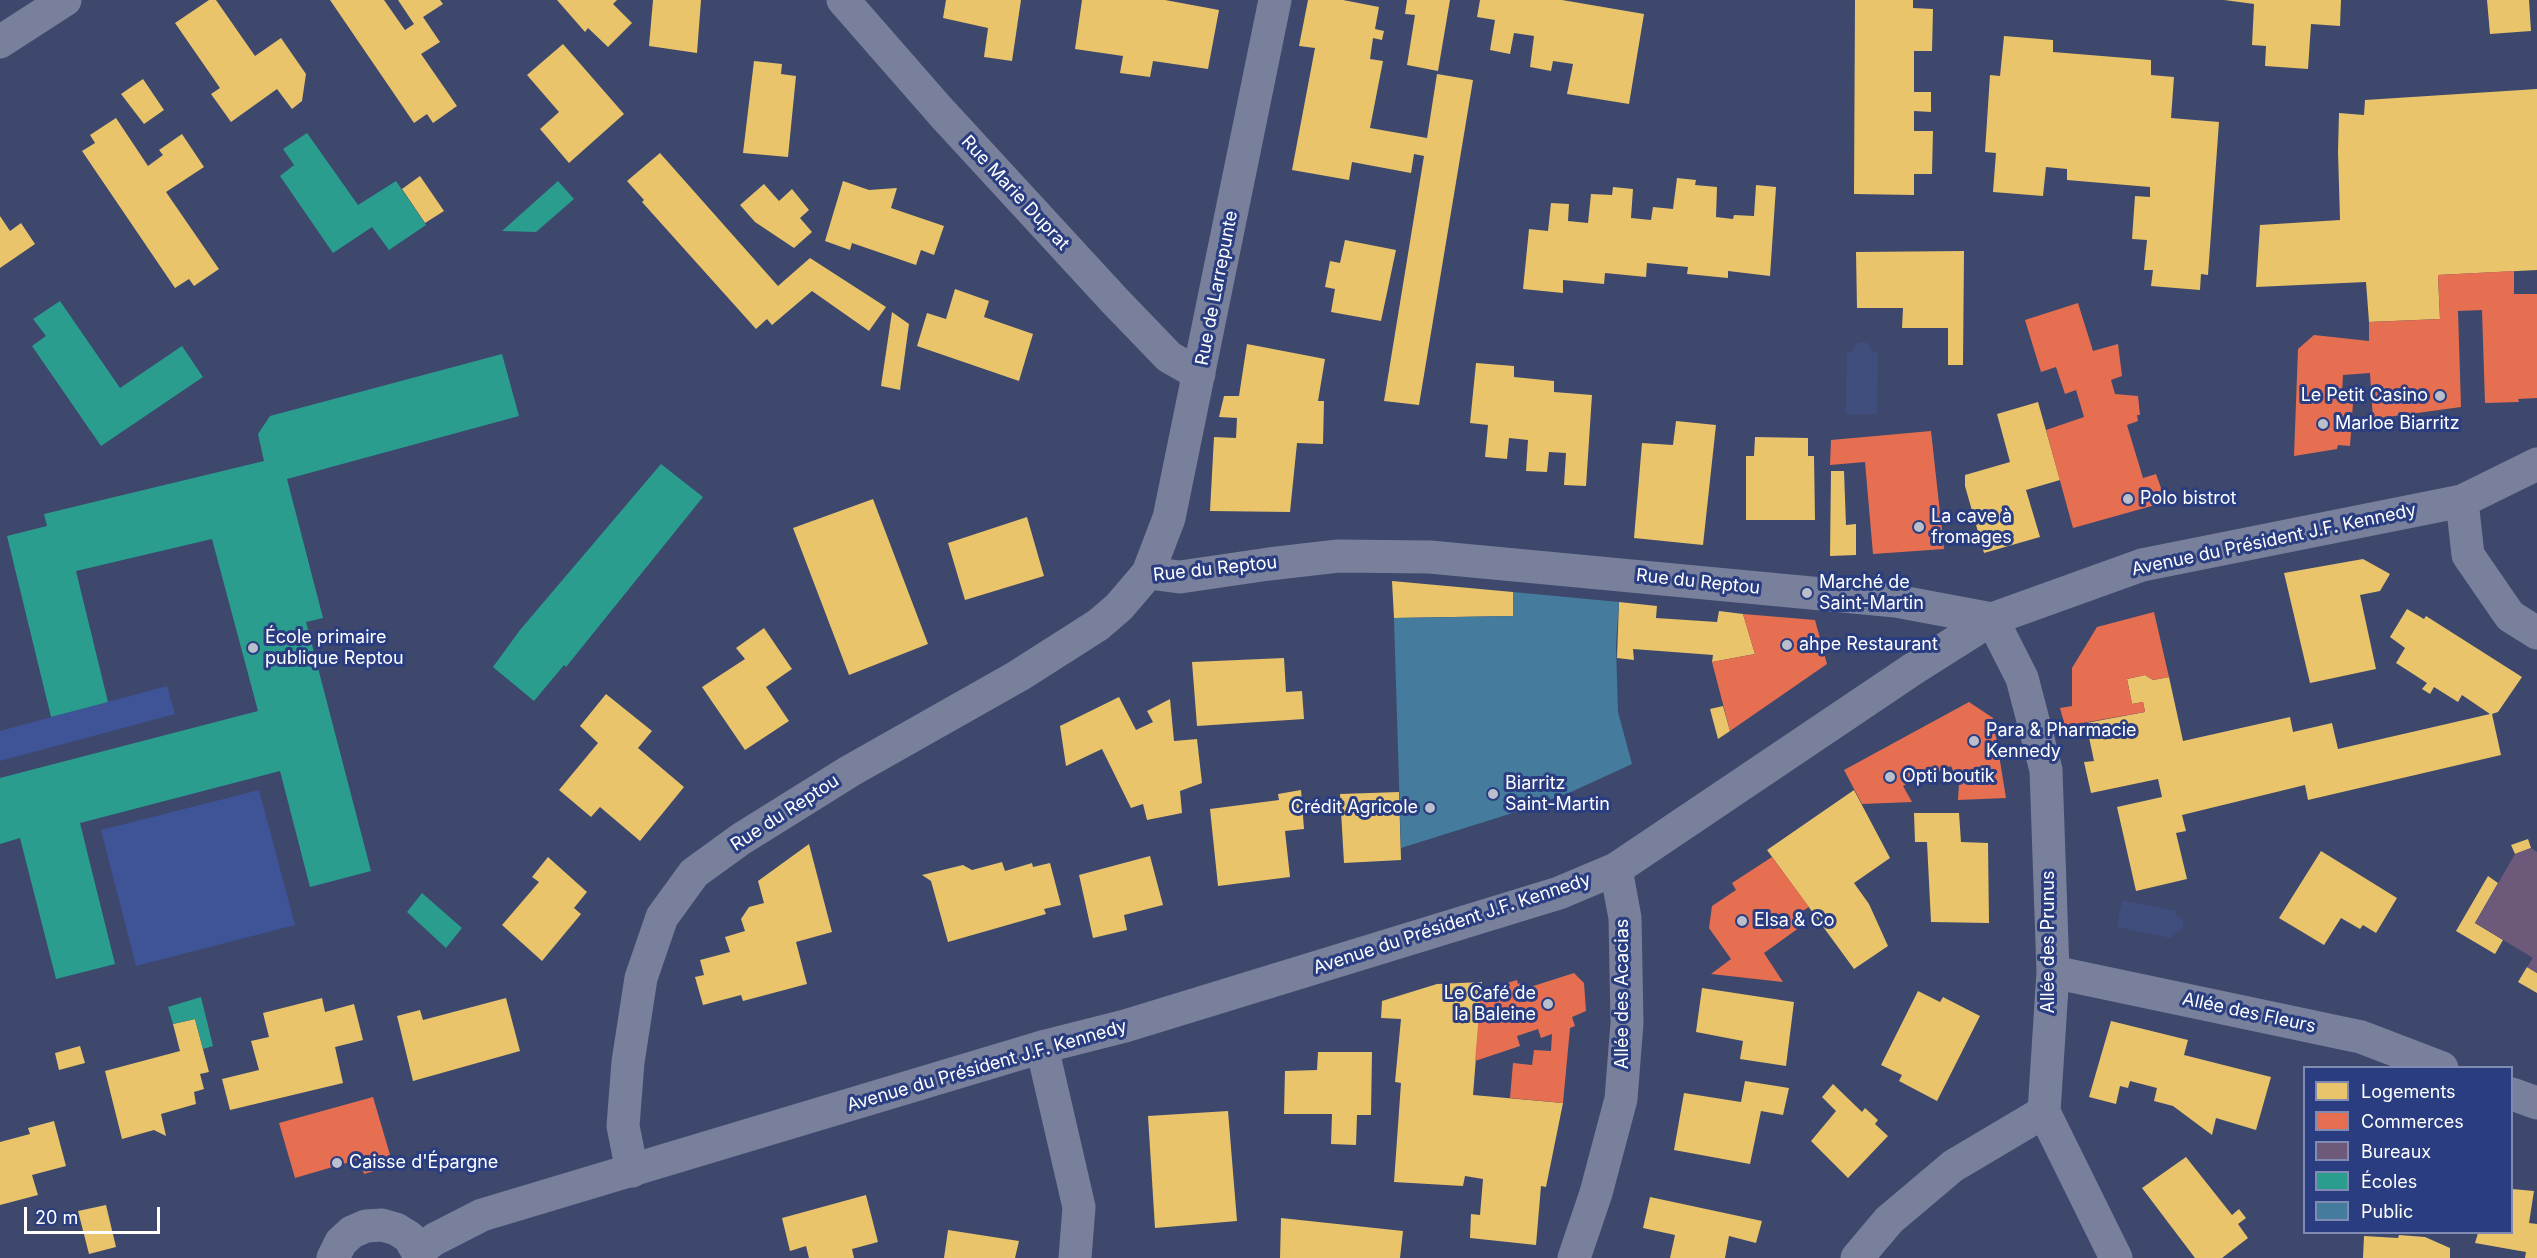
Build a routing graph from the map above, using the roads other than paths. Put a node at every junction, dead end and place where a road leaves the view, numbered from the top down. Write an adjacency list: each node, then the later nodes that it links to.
1 (65, 0): 4 (street)
2 (843, 0): 5 (street, Rue Marie Duprat)
3 (1275, 0): 5 (street, Rue de Larrepunte)
4 (0, 42)
5 (1199, 374): 8 (street, Rue de Larrepunte)
6 (2537, 464): 7 (street, Avenue du Président J.F. Kennedy)
7 (2462, 501): 9 (street, Avenue du Président J.F. Kennedy); 10 (street)
8 (1148, 573): 9 (street, Rue du Reptou); 18 (street, Rue du Reptou)
9 (1992, 619): 11 (street, Avenue du Président J.F. Kennedy); 12 (street, Allée des Prunus)
10 (2537, 633)
11 (1616, 869): 13 (street, Avenue du Président J.F. Kennedy); 22 (street, Allée des Acacias)
12 (2053, 972): 14 (street, Allée des Fleurs); 17 (street, Allée des Prunus)
13 (1042, 1047): 18 (street, Avenue du Président J.F. Kennedy); 21 (street)
14 (2437, 1066)
15 (2513, 1095): 16 (street)
16 (2537, 1103)
17 (2044, 1112): 23 (street); 24 (street, Allée des Prunus)
18 (632, 1171): 19 (street, Avenue du Président J.F. Kennedy)
19 (420, 1254): 20 (street, Avenue du Président J.F. Kennedy)
20 (333, 1258)
21 (1075, 1258)
22 (1574, 1258)
23 (1857, 1258)
24 (2116, 1258)

